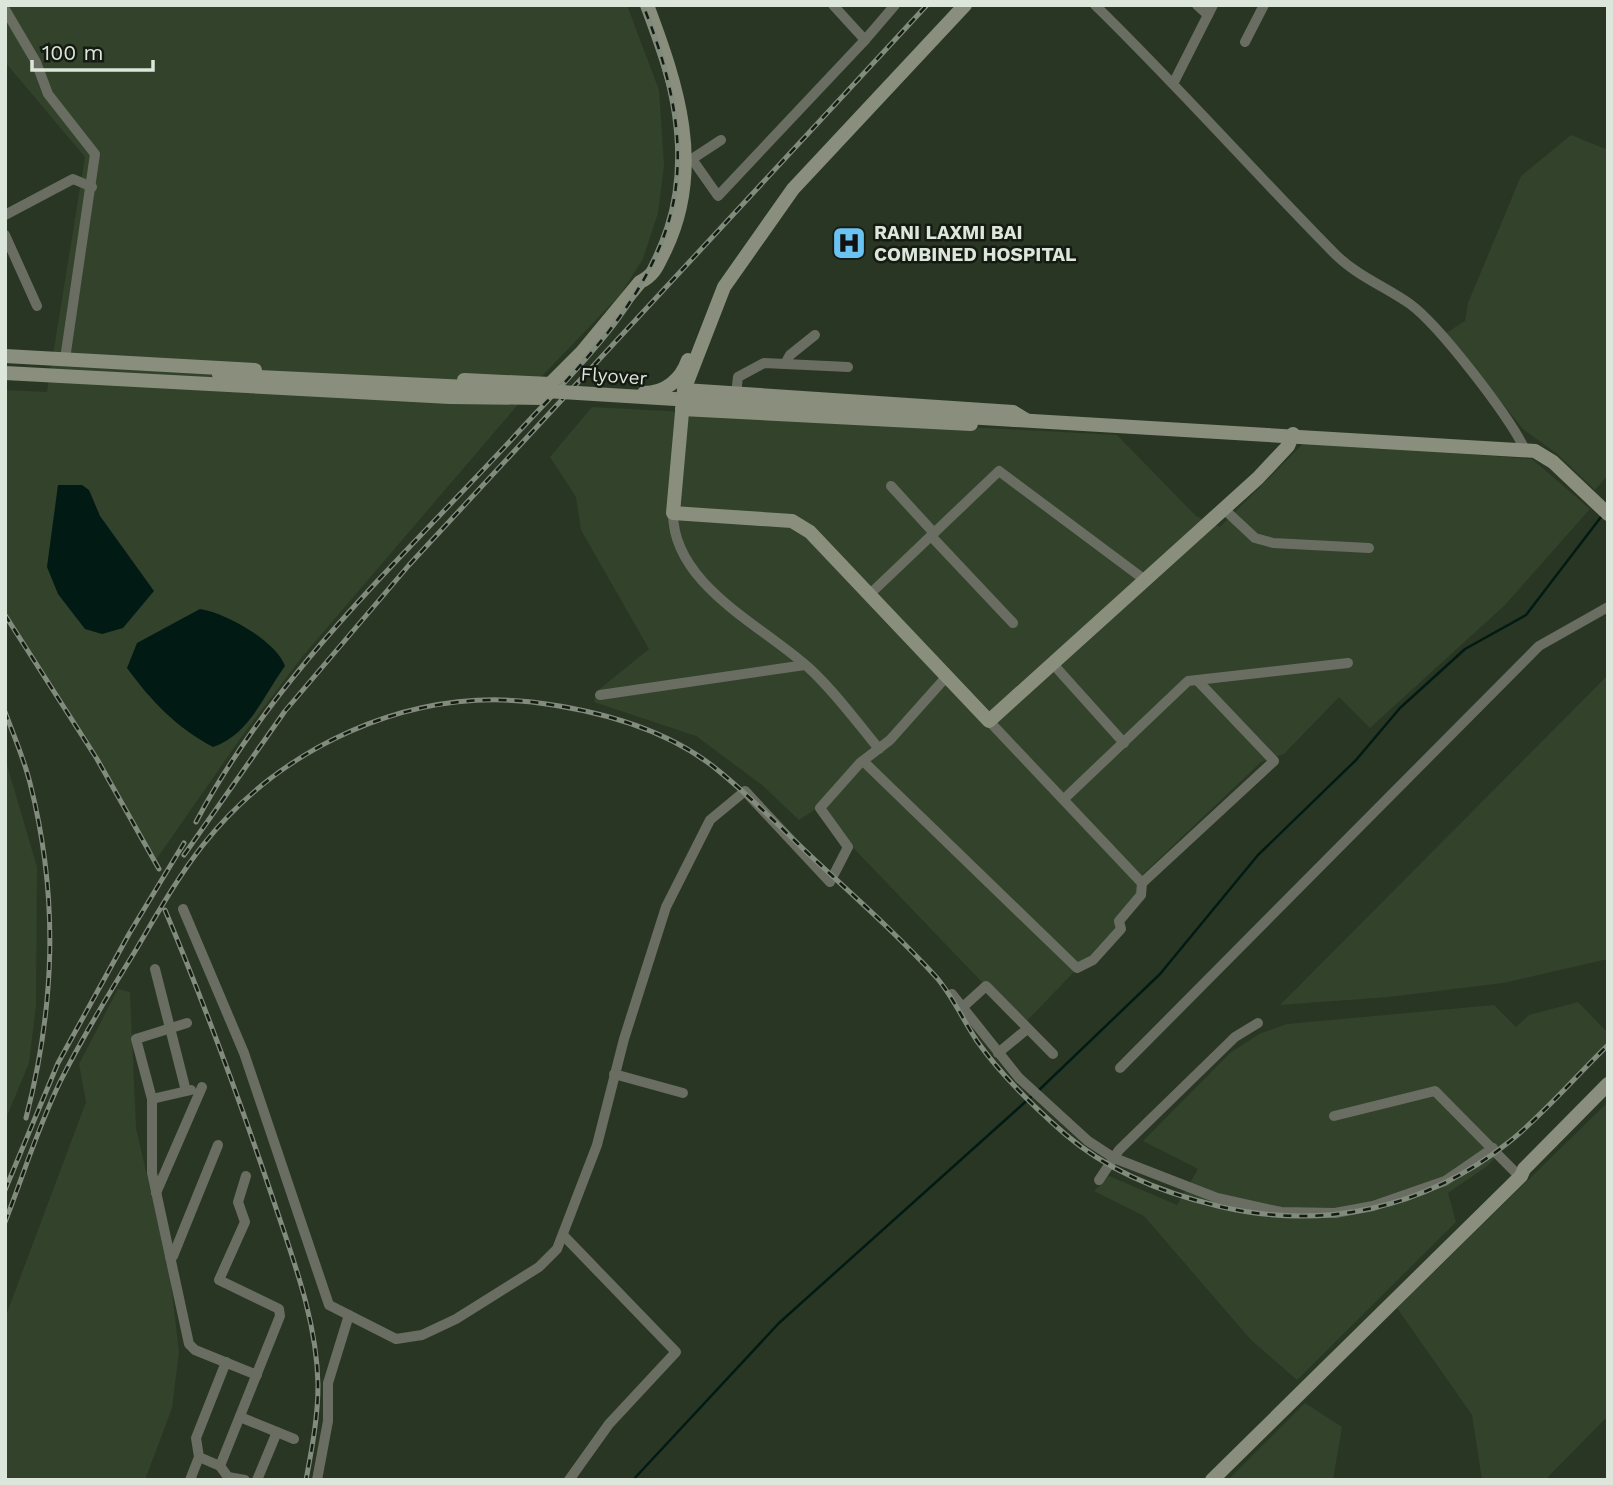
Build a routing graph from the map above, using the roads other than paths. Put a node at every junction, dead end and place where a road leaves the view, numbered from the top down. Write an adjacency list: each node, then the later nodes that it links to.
1 (647, 5): 28 (street)
2 (833, 5): 11 (street)
3 (895, 5): 11 (street)
4 (965, 5): 17 (street)
5 (1095, 5): 13 (street)
6 (1197, 5): 10 (street)
7 (1213, 5): 10 (street)
8 (1264, 5): 12 (street)
9 (6, 11): 15 (street)
10 (1208, 15): 13 (street)
11 (865, 40): 14 (street)
12 (1245, 42)
13 (1174, 82): 35 (street)
14 (721, 139)
15 (92, 187): 16 (street); 22 (street)
16 (5, 215)
17 (770, 218): 29 (street); 31 (street, bridge)
18 (5, 235): 19 (street)
19 (37, 306)
20 (815, 335): 24 (street)
21 (5, 356): 22 (street)
22 (65, 359): 26 (street)
23 (5, 363): 26 (street)
24 (785, 364): 25 (street); 30 (street)
25 (848, 367)
26 (143, 372): 27 (street); 28 (street)
27 (5, 373)
28 (198, 374): 31 (street, Flyover, bridge)
29 (684, 390): 30 (street); 32 (street)
30 (736, 394): 33 (street)
31 (602, 395): 33 (street, Flyover, bridge)
32 (682, 409): 33 (street); 38 (street)
33 (1021, 420): 34 (street)
34 (1293, 434): 35 (street); 37 (street)
35 (1525, 450): 39 (street)
36 (891, 486): 40 (street)
37 (1224, 509): 41 (street); 42 (street)
38 (673, 513): 43 (street); 48 (street)
39 (1608, 514)
40 (933, 534): 42 (street); 43 (street); 45 (street)
41 (1369, 548)
42 (1145, 580): 47 (street)
43 (870, 594): 49 (street)
44 (1608, 607): 68 (street)
45 (1013, 623)
46 (1348, 663): 50 (street)
47 (1053, 664): 52 (street); 53 (street)
48 (805, 665): 51 (street); 54 (street)
49 (947, 676): 52 (street); 54 (street)
50 (1197, 680): 53 (street); 57 (street)
51 (600, 695)
52 (989, 721): 56 (street)
53 (1124, 743): 56 (street)
54 (879, 749): 55 (street)
55 (863, 761): 57 (street); 69 (street)
56 (1064, 800): 57 (street)
57 (1142, 883)
58 (183, 909): 85 (street)
59 (155, 969): 64 (street)
60 (952, 994): 61 (street)
61 (964, 1006): 65 (street); 66 (street)
62 (187, 1023): 64 (street)
63 (1258, 1023): 78 (street)
64 (170, 1028): 71 (street); 74 (street)
65 (1026, 1030): 66 (street); 67 (street)
66 (998, 1053): 78 (street)
67 (1053, 1054)
68 (1119, 1068)
69 (614, 1074): 72 (street); 83 (street)
70 (1608, 1084): 80 (street)
71 (186, 1091): 74 (street); 82 (street)
72 (683, 1093)
73 (1608, 1096): 80 (street)
74 (152, 1099): 82 (street)
75 (1334, 1116): 77 (street)
76 (218, 1144): 84 (street)
77 (1493, 1148): 78 (street); 80 (street)
78 (1114, 1158): 81 (street)
79 (246, 1176): 87 (street)
80 (1521, 1176): 99 (street)
81 (1099, 1180)
82 (156, 1193): 84 (street)
83 (563, 1235): 85 (street); 98 (street)
84 (170, 1257): 86 (street)
85 (349, 1315): 97 (street)
86 (226, 1362): 87 (street); 91 (street)
87 (257, 1375): 88 (street)
88 (240, 1417): 89 (street); 92 (street)
89 (277, 1432): 90 (street); 96 (street)
90 (294, 1439)
91 (199, 1457): 92 (street); 94 (street)
92 (220, 1465): 93 (street)
93 (227, 1478): 95 (street)
94 (190, 1480)
95 (245, 1480)
96 (257, 1480)
97 (317, 1480)
98 (569, 1480)
99 (1212, 1480)

